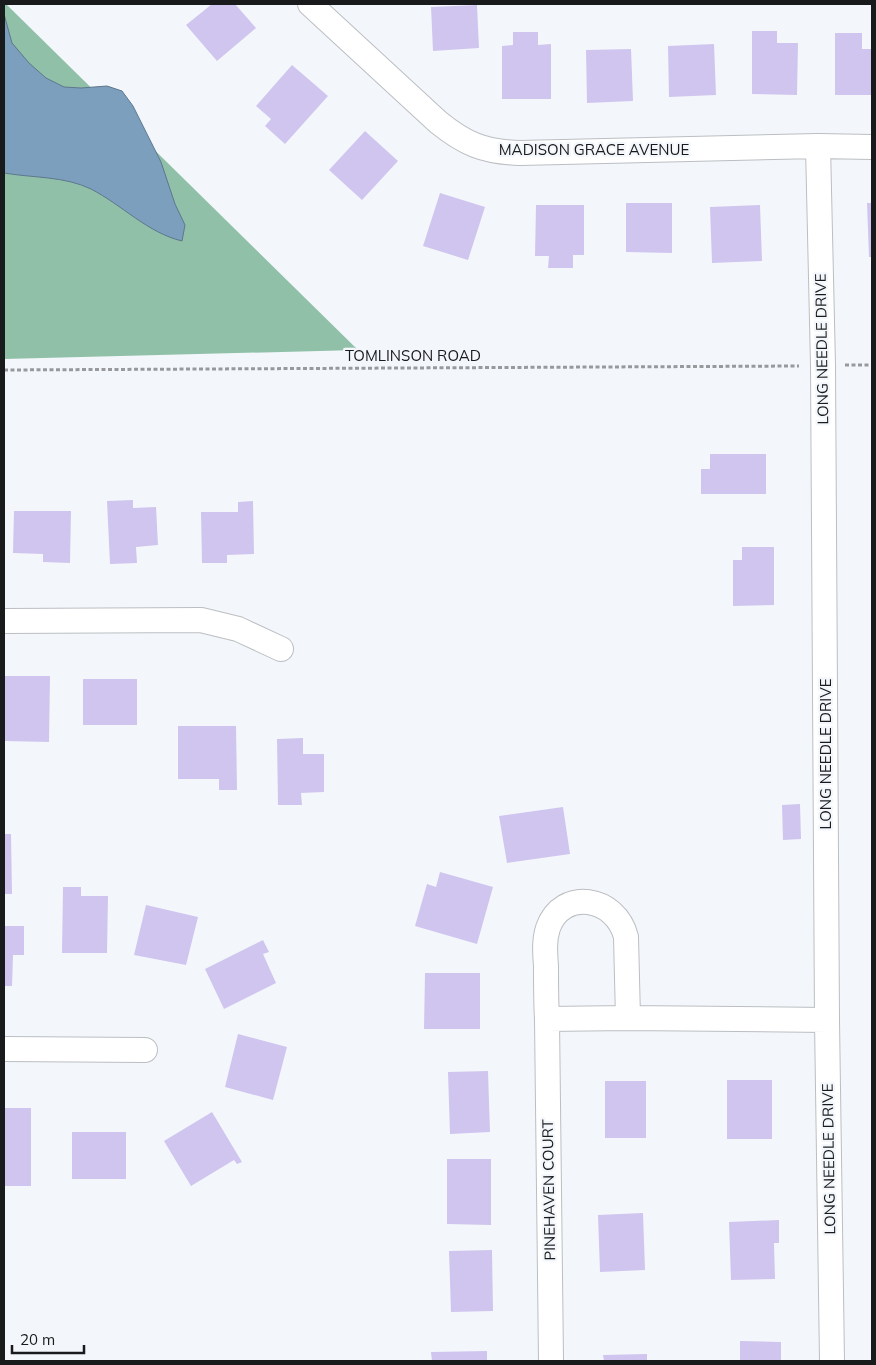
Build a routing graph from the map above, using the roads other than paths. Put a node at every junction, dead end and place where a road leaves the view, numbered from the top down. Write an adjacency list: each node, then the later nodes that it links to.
1 (310, 4): 2 (street, MADISON GRACE AVENUE)
2 (818, 146): 3 (street, MADISON GRACE AVENUE); 8 (street, LONG NEEDLE DRIVE)
3 (872, 147)
4 (4, 620): 5 (street)
5 (281, 649)
6 (628, 1018): 7 (street); 7 (street, PINEHAVEN COURT); 8 (street)
7 (547, 1020): 11 (street, PINEHAVEN COURT)
8 (827, 1020): 12 (street, LONG NEEDLE DRIVE)
9 (4, 1048): 10 (street)
10 (145, 1050)
11 (552, 1361)
12 (832, 1361)

